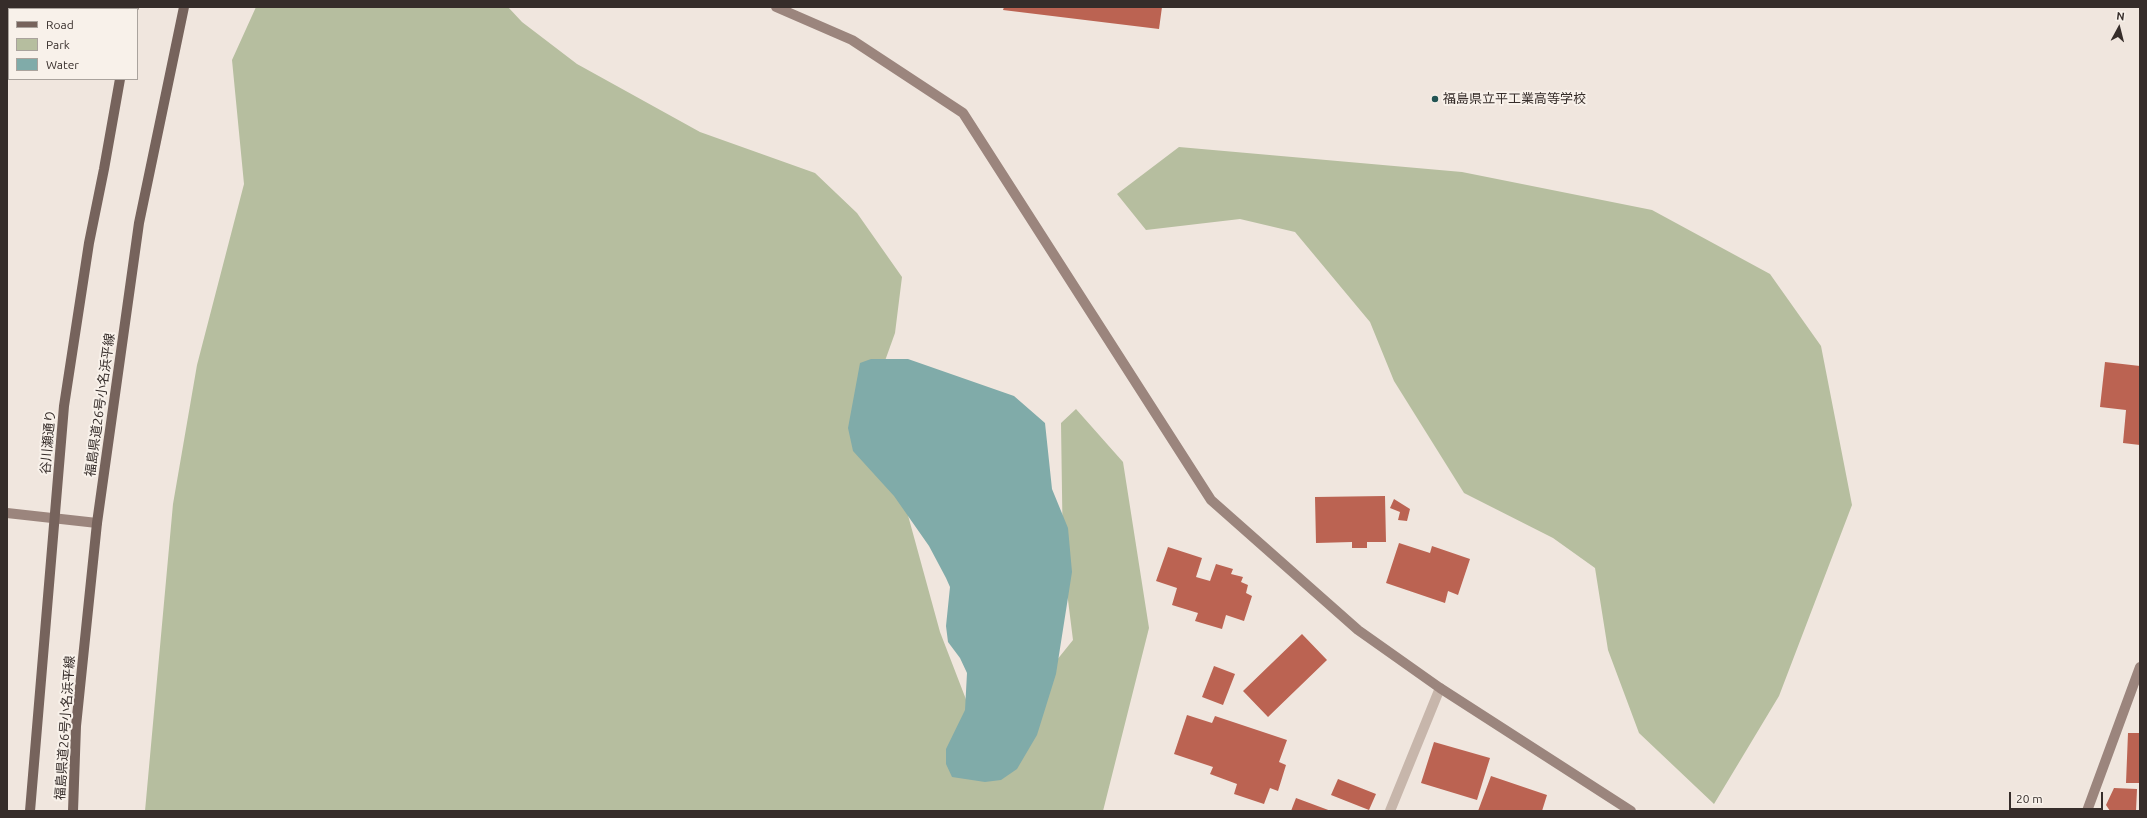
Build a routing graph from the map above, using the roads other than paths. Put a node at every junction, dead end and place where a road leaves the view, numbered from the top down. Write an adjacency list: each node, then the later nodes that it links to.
1 (184, 7): 6 (main road, 福島県道26号小名浜平線)
2 (776, 7): 8 (street)
3 (120, 80): 5 (main road, 谷川瀬通り)
4 (7, 513): 5 (street)
5 (54, 519): 6 (street); 9 (main road, 谷川瀬通り)
6 (97, 523): 10 (main road, 福島県道26号小名浜平線)
7 (2140, 667): 13 (street)
8 (1440, 688): 11 (street); 12 (street)
9 (30, 811)
10 (73, 811)
11 (1390, 811)
12 (1631, 811)
13 (2087, 811)

